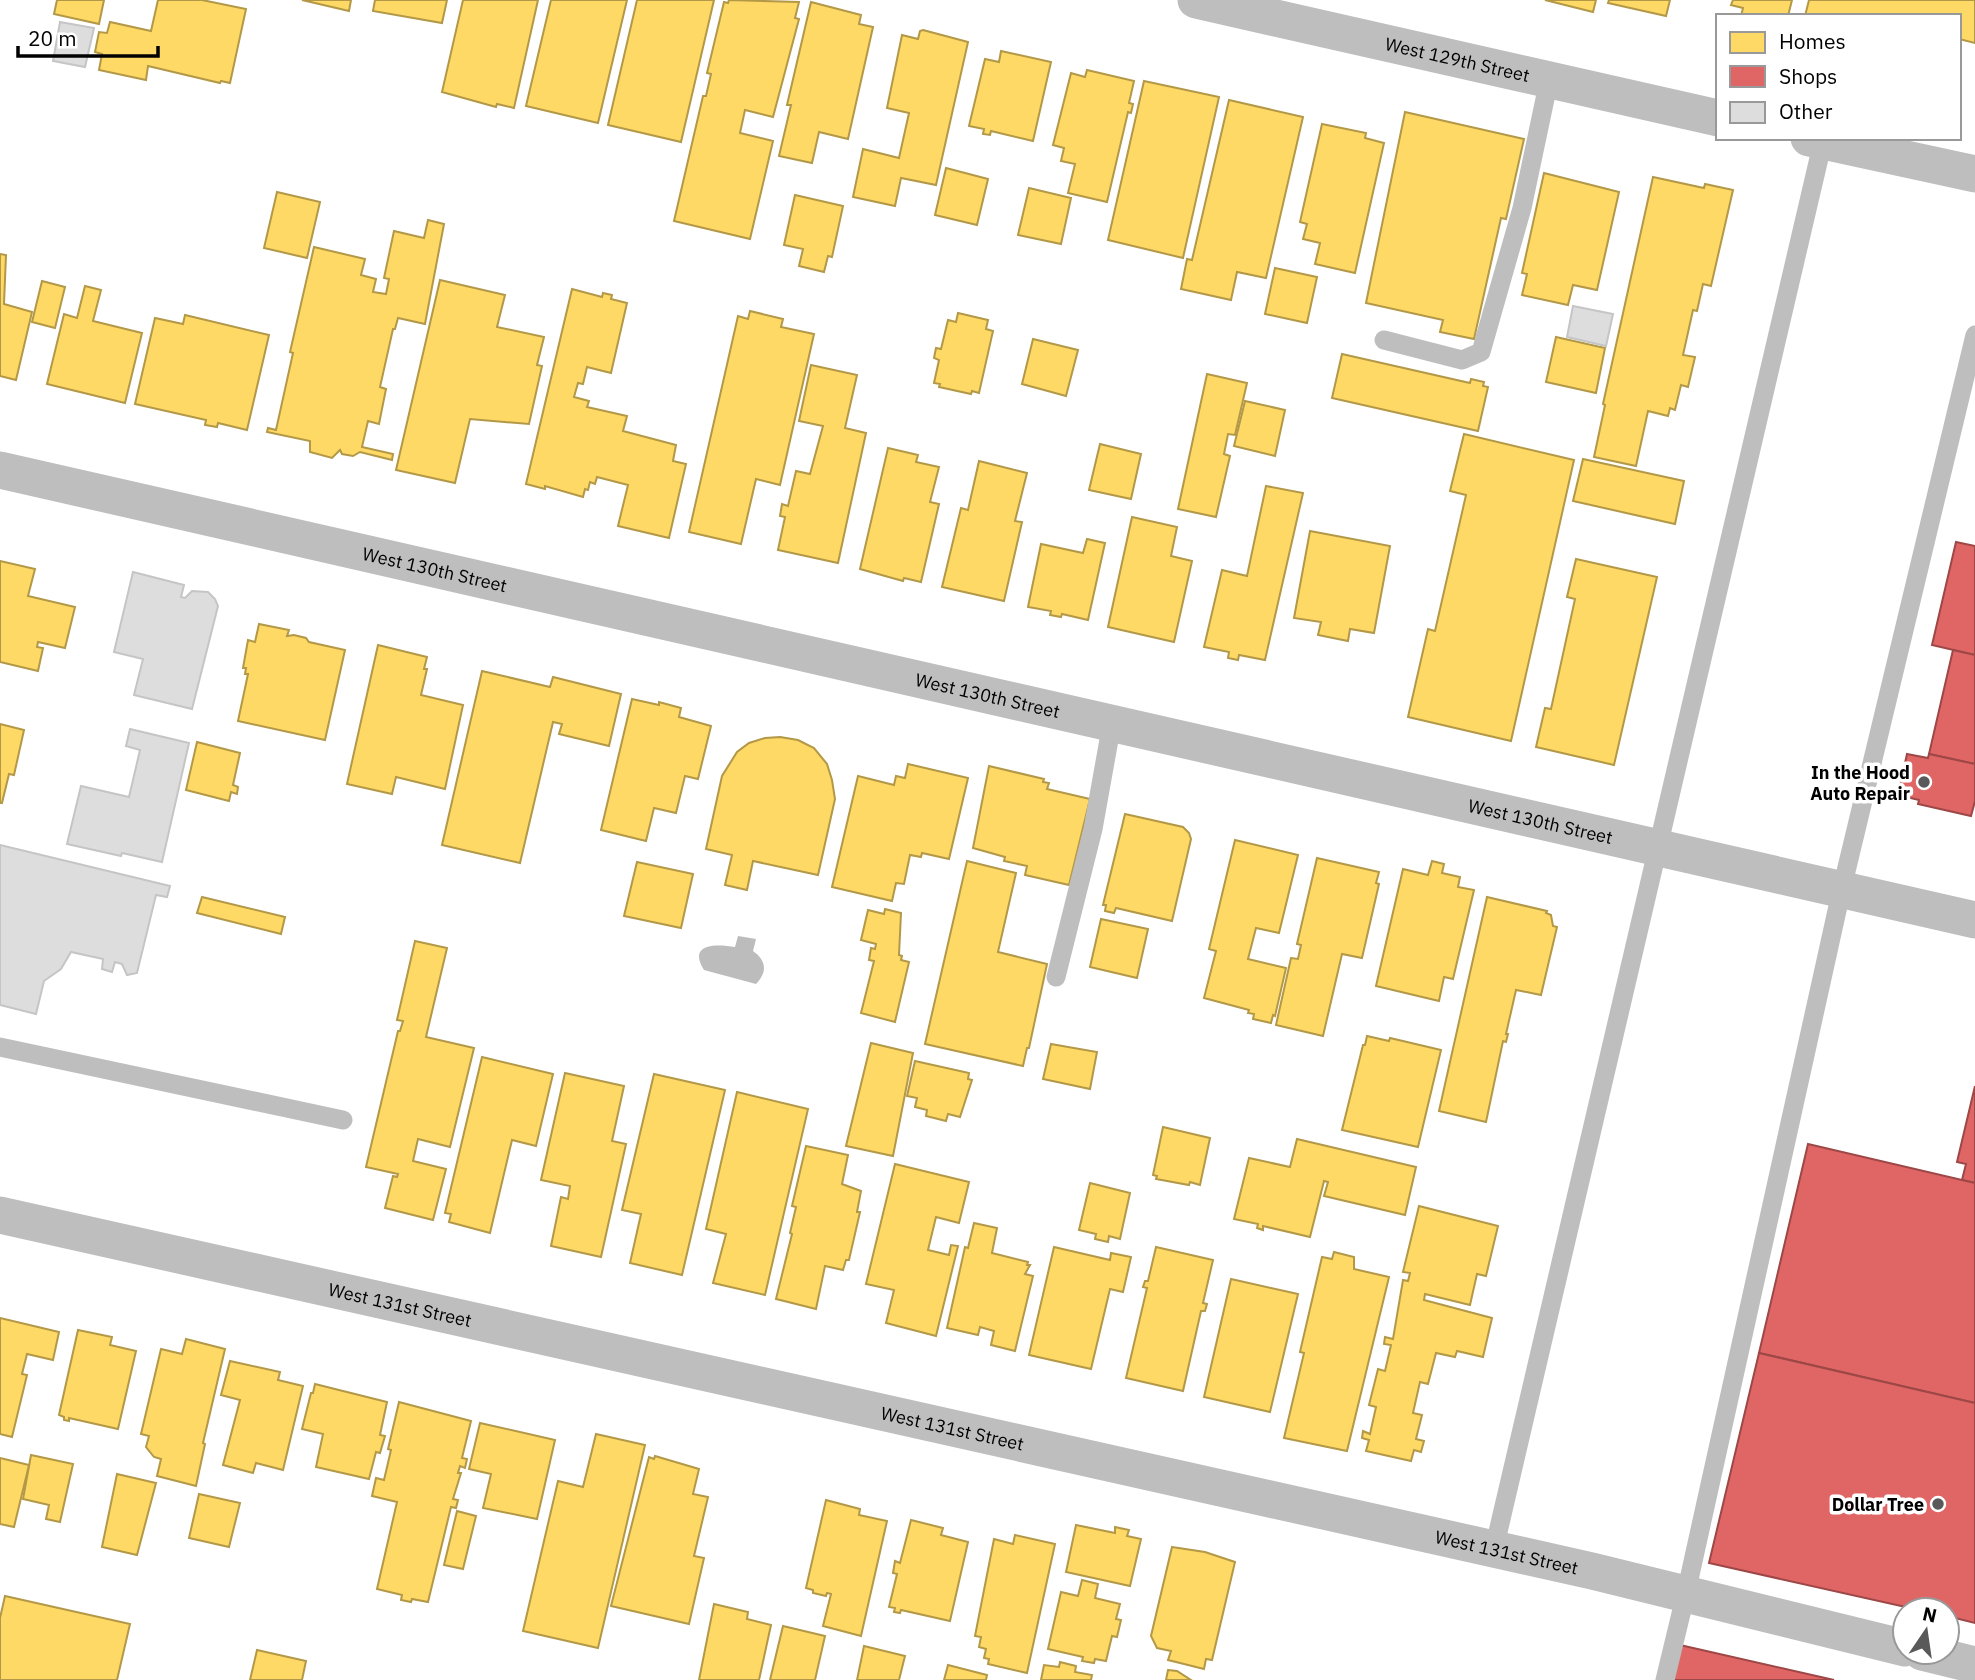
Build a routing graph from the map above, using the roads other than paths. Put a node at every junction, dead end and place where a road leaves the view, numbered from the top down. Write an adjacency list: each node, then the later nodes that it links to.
1 (1196, 0): 2 (street, West 129th Street)
2 (1549, 80): 3 (street, West 129th Street); 7 (lane)
3 (1716, 118)
4 (1816, 140): 5 (street); 10 (lane)
5 (1975, 174)
6 (1975, 335): 11 (lane)
7 (1384, 340)
8 (0, 471): 9 (street, West 130th Street)
9 (1112, 723): 10 (street, West 130th Street); 13 (lane)
10 (1658, 847): 11 (street, West 130th Street); 17 (lane)
11 (1842, 888): 12 (street, West 130th Street); 18 (lane)
12 (1975, 919)
13 (1055, 977)
14 (0, 1047): 15 (lane)
15 (343, 1120)
16 (0, 1215): 17 (street, West 131st Street)
17 (1494, 1549): 18 (street, West 131st Street)
18 (1686, 1593): 19 (street, West 131st Street); 20 (lane)
19 (1891, 1644)
20 (1665, 1680)

